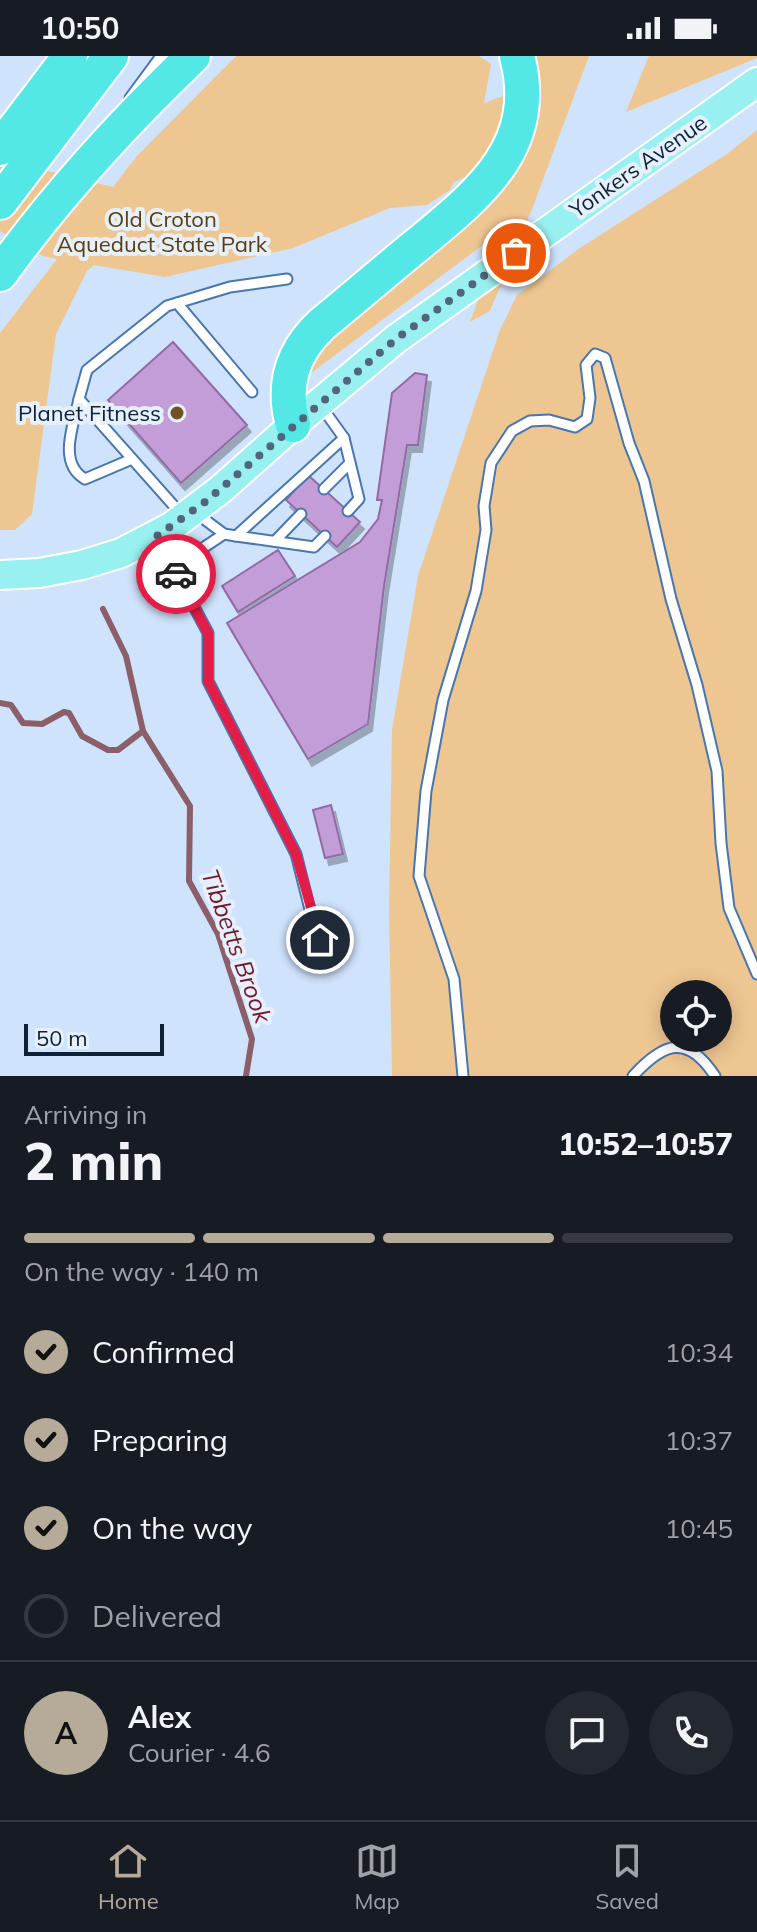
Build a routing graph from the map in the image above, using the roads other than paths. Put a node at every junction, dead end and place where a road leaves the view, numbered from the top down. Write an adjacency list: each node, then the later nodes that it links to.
1 (70, 56): 9 (highway)
2 (111, 56): 11 (highway)
3 (161, 56): 7 (lane)
4 (193, 56): 10 (highway)
5 (517, 56): 18 (highway)
6 (757, 82): 17 (main road, Yonkers Avenue)
7 (123, 108)
8 (115, 120): 10 (lane)
9 (0, 148)
10 (82, 171): 12 (highway)
11 (0, 202)
12 (0, 274)
13 (287, 279): 14 (lane)
14 (177, 303): 15 (lane); 16 (lane)
15 (252, 392)
16 (79, 399): 20 (lane); 20 (lane)
17 (319, 403): 18 (main road, Yonkers Avenue); 19 (lane)
18 (293, 425): 24 (main road, Yonkers Avenue)
19 (344, 438): 21 (lane); 28 (lane)
20 (132, 459): 24 (lane)
21 (349, 464): 22 (lane); 23 (lane)
22 (324, 489)
23 (348, 511)
24 (189, 514): 26 (lane); 27 (main road, Yonkers Avenue)
25 (301, 514): 30 (lane)
26 (224, 534): 28 (lane); 31 (lane)
27 (157, 536): 31 (lane); 32 (main road, Yonkers Avenue)
28 (236, 536): 30 (lane)
29 (325, 536): 30 (lane)
30 (275, 541)
31 (173, 568): 33 (lane)
32 (0, 575)
33 (324, 965)
34 (757, 974): 35 (lane)
35 (463, 1076)
36 (633, 1076): 37 (lane)
37 (715, 1076)

